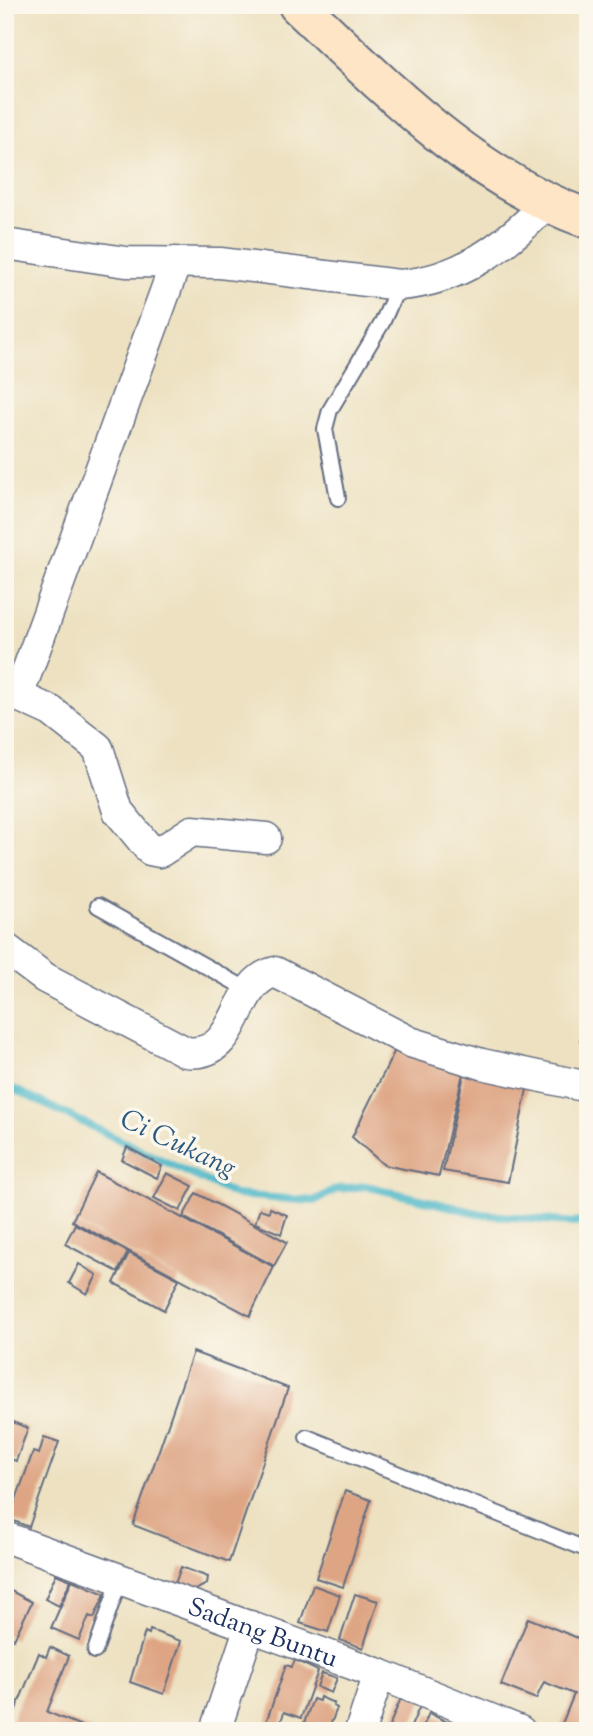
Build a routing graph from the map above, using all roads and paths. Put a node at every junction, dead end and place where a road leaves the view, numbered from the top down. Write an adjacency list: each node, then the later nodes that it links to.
1 (298, 5): 2 (main road)
2 (546, 204): 3 (main road); 6 (street)
3 (588, 219)
4 (5, 244): 5 (street)
5 (176, 262): 6 (street); 8 (street)
6 (399, 285): 7 (lane)
7 (338, 498)
8 (266, 838)
9 (98, 906): 11 (lane)
10 (5, 948): 11 (street)
11 (250, 991): 12 (street)
12 (588, 1087)
13 (306, 1437): 15 (lane)
14 (5, 1536): 16 (street, Sadang Buntu)
15 (588, 1550)
16 (120, 1579): 17 (street, Sadang Buntu); 18 (lane)
17 (250, 1626): 19 (street, Sadang Buntu); 20 (street)
18 (95, 1651)
19 (379, 1674): 21 (street); 22 (street, Sadang Buntu)
20 (215, 1731)
21 (360, 1731)
22 (520, 1731)

